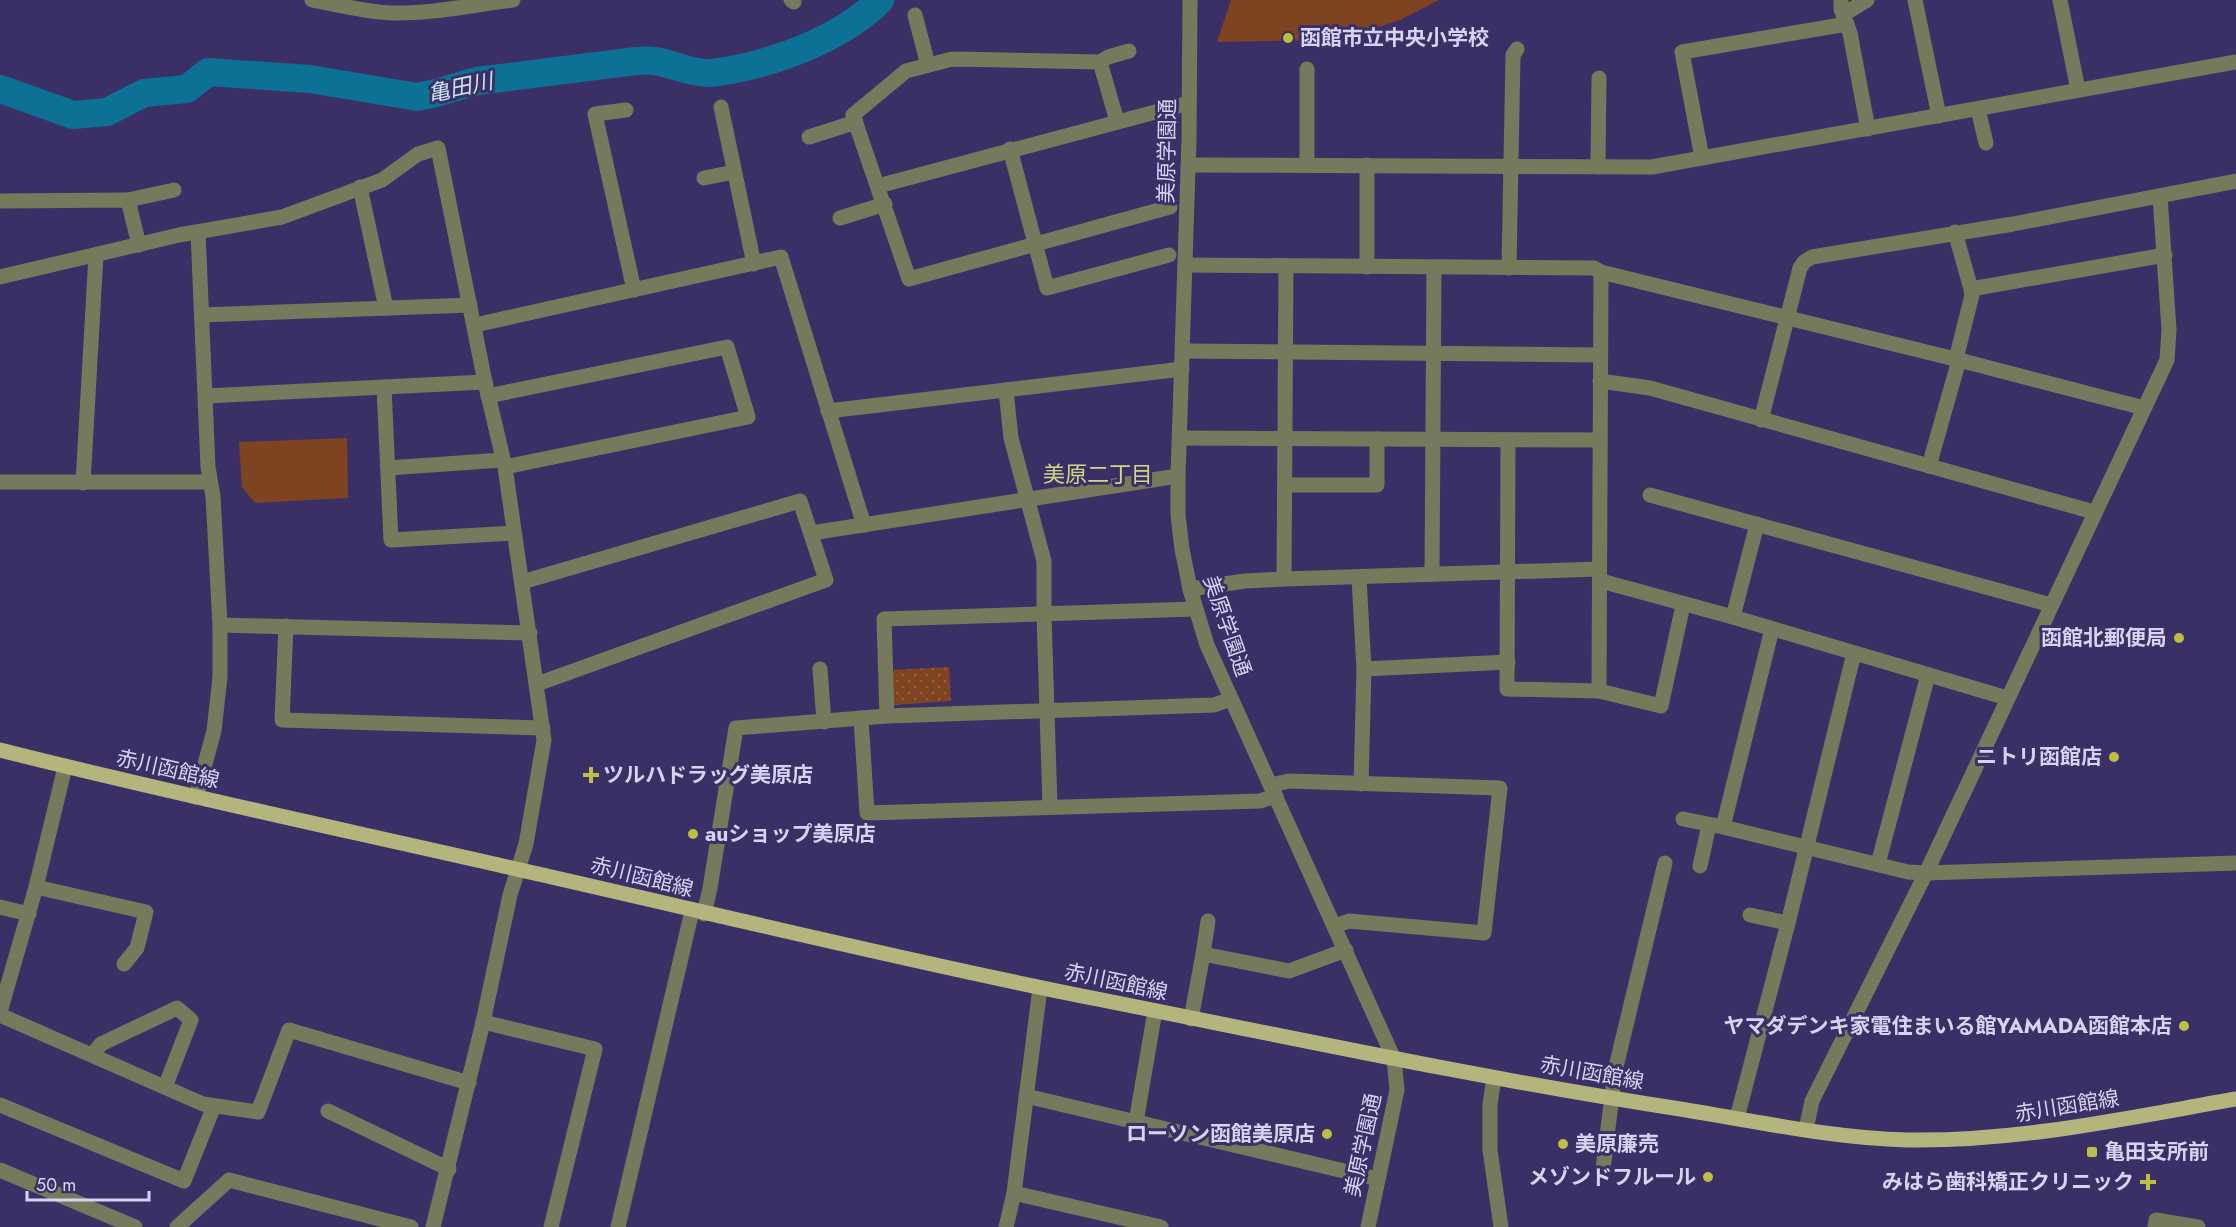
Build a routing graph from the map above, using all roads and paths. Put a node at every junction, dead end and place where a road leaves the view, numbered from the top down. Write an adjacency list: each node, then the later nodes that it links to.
1 (312, 0): 7 (street)
2 (513, 0): 7 (street)
3 (1190, 0): 18 (street, 美原学園通)
4 (1867, 0): 8 (street)
5 (1915, 0): 22 (street)
6 (2060, 0): 17 (street)
7 (447, 4)
8 (1844, 13): 25 (street); 29 (street)
9 (915, 15): 14 (street)
10 (1517, 50): 33 (street)
11 (1129, 51): 12 (street)
12 (1100, 62): 14 (street); 23 (street)
13 (2236, 62): 17 (street)
14 (928, 65): 24 (street)
15 (1307, 69): 30 (street)
16 (1599, 78): 34 (street)
17 (2078, 90): 20 (street)
18 (1189, 103): 23 (street); 31 (street, 美原学園通)
19 (721, 107): 35 (street)
20 (1978, 109): 22 (street); 27 (street)
21 (626, 110): 63 (street)
22 (1939, 116): 25 (street)
23 (1117, 121): 28 (street)
24 (856, 122): 26 (street); 38 (street)
25 (1868, 129): 29 (street)
26 (809, 137)
27 (1986, 143)
28 (1011, 149): 38 (street); 49 (street)
29 (1702, 158): 34 (street)
30 (1307, 164): 31 (street); 32 (street)
31 (1188, 165): 55 (street, 美原学園通)
32 (1367, 165): 33 (street); 57 (street)
33 (1511, 167): 34 (street); 59 (street)
34 (1598, 167)
35 (734, 172): 36 (street); 54 (street)
36 (704, 178)
37 (2236, 181): 41 (street)
38 (878, 186): 44 (street)
39 (360, 187): 47 (street); 64 (street); 65 (street)
40 (174, 190): 42 (street)
41 (2160, 196): 48 (street); 53 (street)
42 (128, 200): 43 (street); 50 (street)
43 (0, 201)
44 (885, 204): 46 (street); 49 (street)
45 (1170, 207): 49 (street)
46 (840, 218)
47 (198, 232): 50 (street); 66 (street)
48 (1955, 232): 62 (street); 67 (street)
49 (1035, 243): 52 (street)
50 (139, 245): 51 (street)
51 (96, 255): 61 (street); 95 (street)
52 (1169, 255)
53 (2165, 255): 62 (street); 80 (street)
54 (754, 264): 63 (street); 81 (street)
55 (1185, 265): 56 (street); 69 (street, 美原学園通)
56 (1286, 266): 57 (street); 70 (street)
57 (1367, 267): 58 (street)
58 (1434, 267): 59 (street); 71 (street)
59 (1509, 268): 60 (street)
60 (1601, 272): 67 (street); 72 (street)
61 (0, 277)
62 (1971, 289): 73 (street)
63 (634, 290): 68 (street)
64 (470, 305): 65 (street); 68 (street)
65 (386, 308): 66 (street)
66 (202, 315): 79 (street)
67 (1787, 318): 73 (street); 82 (street)
68 (475, 326): 77 (street)
69 (1183, 351): 70 (street); 74 (street, 美原学園通)
70 (1286, 352): 71 (street); 83 (street)
71 (1434, 355): 72 (street); 86 (street)
72 (1600, 355): 75 (street)
73 (1957, 359): 80 (street); 90 (street)
74 (1182, 369): 78 (street); 84 (street, 美原学園通)
75 (1600, 381): 82 (street); 88 (street)
76 (384, 387): 77 (street); 79 (street); 91 (street)
77 (487, 389): 89 (street); 89 (street)
78 (1006, 390): 81 (street); 98 (street)
79 (206, 396): 94 (street)
80 (2144, 408): 99 (street)
81 (828, 411): 101 (street)
82 (1761, 420): 90 (street)
83 (1286, 437): 84 (street); 85 (street); 96 (street)
84 (1180, 438): 92 (street, 美原学園通)
85 (1377, 439): 86 (street); 96 (street)
86 (1433, 440): 87 (street); 105 (street)
87 (1508, 440): 88 (street); 104 (street)
88 (1599, 440): 106 (street)
89 (503, 463): 91 (street); 102 (street)
90 (1929, 466): 99 (street)
91 (388, 468): 102 (street)
92 (1178, 476): 98 (street); 110 (street, 美原学園通)
93 (0, 482): 95 (street)
94 (210, 482): 95 (street); 116 (street)
95 (83, 483)
96 (1286, 485): 108 (street)
97 (1650, 495): 100 (street)
98 (1027, 500): 101 (street); 114 (street)
99 (2094, 512): 112 (street)
100 (1757, 524): 112 (street); 115 (street)
101 (864, 525): 103 (street)
102 (514, 533): 109 (street)
103 (811, 533): 109 (street); 125 (street)
104 (1508, 572): 105 (street); 106 (street); 121 (street)
105 (1432, 574): 107 (street)
106 (1600, 575): 111 (street); 126 (street)
107 (1359, 578): 108 (street); 123 (street)
108 (1284, 579): 110 (street)
109 (522, 582): 119 (street)
110 (1190, 589): 113 (street, 美原学園通)
111 (1683, 605): 115 (street); 126 (street)
112 (2051, 605): 127 (street)
113 (1195, 609): 114 (street); 128 (street, 美原学園通)
114 (1044, 615): 129 (street); 130 (street)
115 (1733, 617): 118 (street)
116 (220, 625): 117 (street); 138 (street)
117 (286, 626): 119 (street); 133 (street)
118 (1772, 629): 120 (street); 141 (street)
119 (530, 633): 125 (street)
120 (1854, 653): 124 (street); 142 (street)
121 (1508, 662): 123 (street); 126 (street)
122 (820, 669): 132 (street)
123 (1364, 669): 136 (street)
124 (1928, 675): 127 (street); 145 (street)
125 (537, 684): 133 (street)
126 (1599, 691)
127 (2007, 698): 148 (street)
128 (1230, 699): 129 (street); 137 (street, 美原学園通)
129 (1047, 710): 130 (street); 139 (street)
130 (887, 716): 131 (street)
131 (861, 718): 132 (street); 139 (street)
132 (824, 722): 151 (street)
133 (543, 728): 147 (street)
134 (0, 750): 135 (main road, 赤川函館線)
135 (65, 767): 138 (main road, 赤川函館線); 149 (street)
136 (1361, 784): 137 (street); 156 (street)
137 (1274, 791): 139 (street); 156 (street, 美原学園通)
138 (196, 797): 147 (main road, 赤川函館線)
139 (1050, 807)
140 (1683, 819): 141 (street)
141 (1716, 826): 142 (street); 146 (street)
142 (1806, 846): 145 (street); 155 (street)
143 (1665, 863): 172 (street)
144 (2236, 863): 148 (street)
145 (1878, 864): 148 (street)
146 (1700, 866)
147 (518, 869): 151 (main road, 赤川函館線); 165 (street)
148 (1926, 873): 179 (street)
149 (36, 887): 152 (street); 159 (street)
150 (0, 907): 152 (street)
151 (698, 912): 160 (main road, 赤川函館線); 191 (street)
152 (29, 914): 161 (street)
153 (1750, 915): 155 (street)
154 (1208, 921): 158 (street)
155 (1788, 923): 177 (street)
156 (1335, 926): 157 (street, 美原学園通)
157 (1346, 950): 158 (street); 167 (street, 美原学園通)
158 (1203, 954): 164 (street)
159 (124, 964)
160 (1040, 988): 162 (main road, 赤川函館線); 171 (street)
161 (3, 992): 163 (street)
162 (1155, 1011): 164 (main road, 赤川函館線); 178 (street)
163 (0, 1014): 166 (street)
164 (1191, 1019): 167 (main road, 赤川函館線)
165 (483, 1022): 169 (street); 190 (street)
166 (92, 1055): 170 (street); 170 (street)
167 (1395, 1059): 168 (main road, 赤川函館線); 183 (street, 美原学園通)
168 (1494, 1078): 172 (main road, 赤川函館線); 195 (street)
169 (469, 1083): 175 (street); 180 (street)
170 (165, 1087): 175 (street)
171 (1026, 1096): 178 (street); 184 (street)
172 (1612, 1099): 177 (main road, 赤川函館線); 181 (street)
173 (2236, 1099): 179 (main road, 赤川函館線)
174 (0, 1105): 175 (street)
175 (214, 1106)
176 (328, 1111): 180 (street)
177 (1737, 1118): 179 (main road, 赤川函館線)
178 (1136, 1122): 183 (street)
179 (1806, 1129)
180 (448, 1168): 189 (street)
181 (1603, 1169)
182 (0, 1170): 186 (street)
183 (1378, 1179): 194 (street, 美原学園通)
184 (1014, 1193): 185 (street); 192 (street)
185 (1102, 1220): 193 (street)
186 (135, 1227)
187 (177, 1227): 188 (street)
188 (411, 1227)
189 (433, 1227)
190 (551, 1227)
191 (618, 1227)
192 (1006, 1227)
193 (1161, 1227)
194 (1368, 1227)
195 (1501, 1227)
196 (2155, 1227): 197 (street)
197 (2198, 1227)

